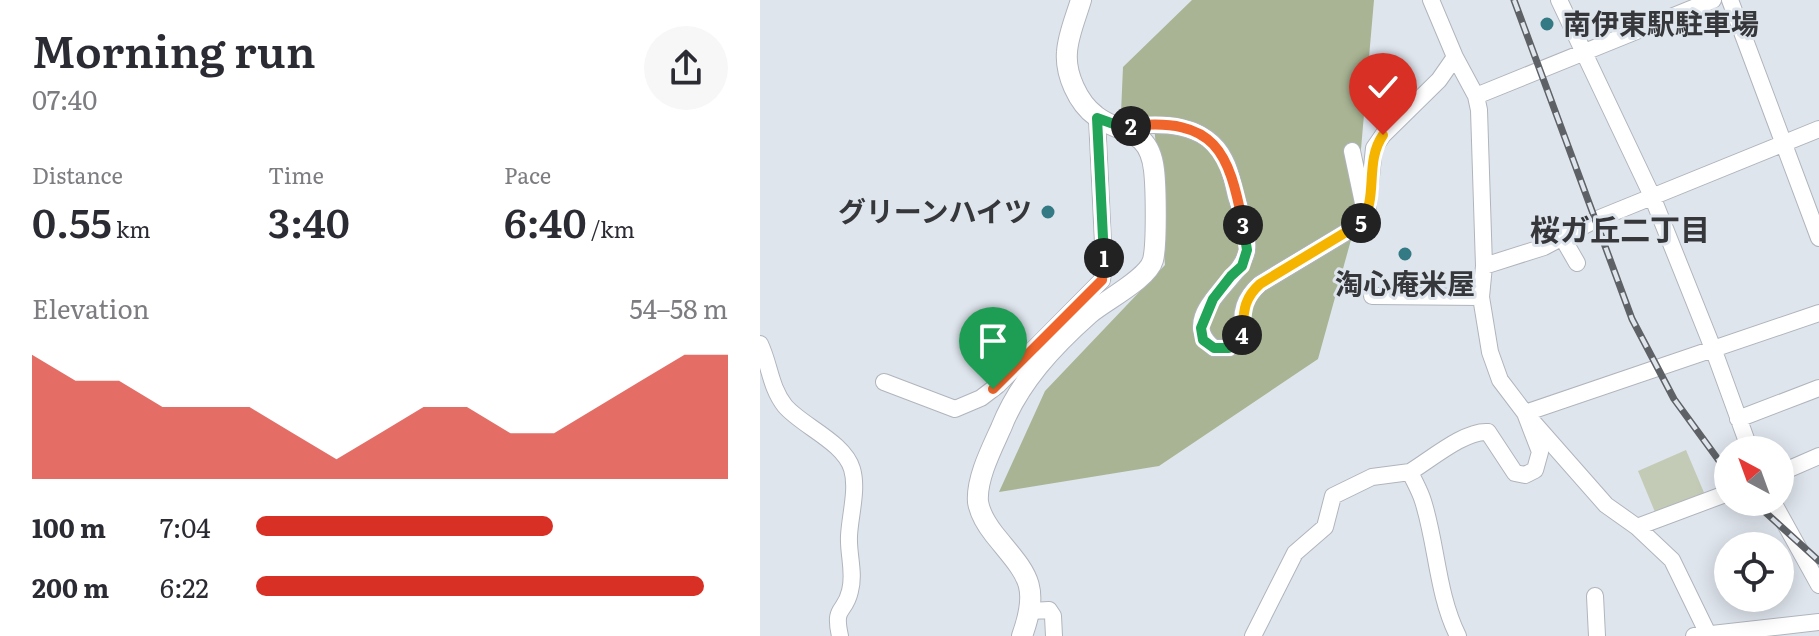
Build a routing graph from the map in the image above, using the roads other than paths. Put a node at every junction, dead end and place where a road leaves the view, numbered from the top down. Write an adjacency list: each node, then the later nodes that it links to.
1 (1081, 0): 9 (main road)
2 (1431, 0): 7 (street)
3 (1559, 0): 6 (street)
4 (1713, 0): 6 (street)
5 (1730, 0): 12 (street)
6 (1583, 52): 8 (street); 14 (street)
7 (1455, 57): 8 (street); 15 (street)
8 (1476, 96): 19 (street)
9 (1097, 118): 10 (main road); 25 (street)
10 (1122, 127): 15 (street); 38 (main road)
11 (1819, 129): 12 (street)
12 (1782, 144): 14 (street); 17 (street)
13 (1352, 151): 15 (street)
14 (1652, 196): 16 (street); 24 (street)
15 (1360, 224)
16 (1562, 237): 18 (street); 19 (street)
17 (1819, 238)
18 (1577, 263)
19 (1484, 266): 21 (street)
20 (1372, 296): 21 (street)
21 (1481, 297): 27 (street)
22 (1819, 313): 24 (street)
23 (760, 344): 40 (street)
24 (1714, 351): 27 (street); 28 (street)
25 (884, 382)
26 (1819, 388): 28 (street)
27 (1525, 413): 32 (street); 35 (street)
28 (1738, 419): 29 (street)
29 (1745, 436)
30 (1819, 456): 31 (street)
31 (1794, 467)
32 (1410, 472): 43 (street); 44 (street)
33 (1714, 498): 35 (street)
34 (1781, 516): 36 (street)
35 (1637, 527): 46 (street)
36 (1819, 585)
37 (1595, 596): 45 (street)
38 (1031, 611): 41 (main road); 42 (street)
39 (1819, 622): 46 (street)
40 (840, 636)
41 (1022, 636)
42 (1054, 636)
43 (1253, 636)
44 (1458, 636)
45 (1597, 636)
46 (1704, 636)

